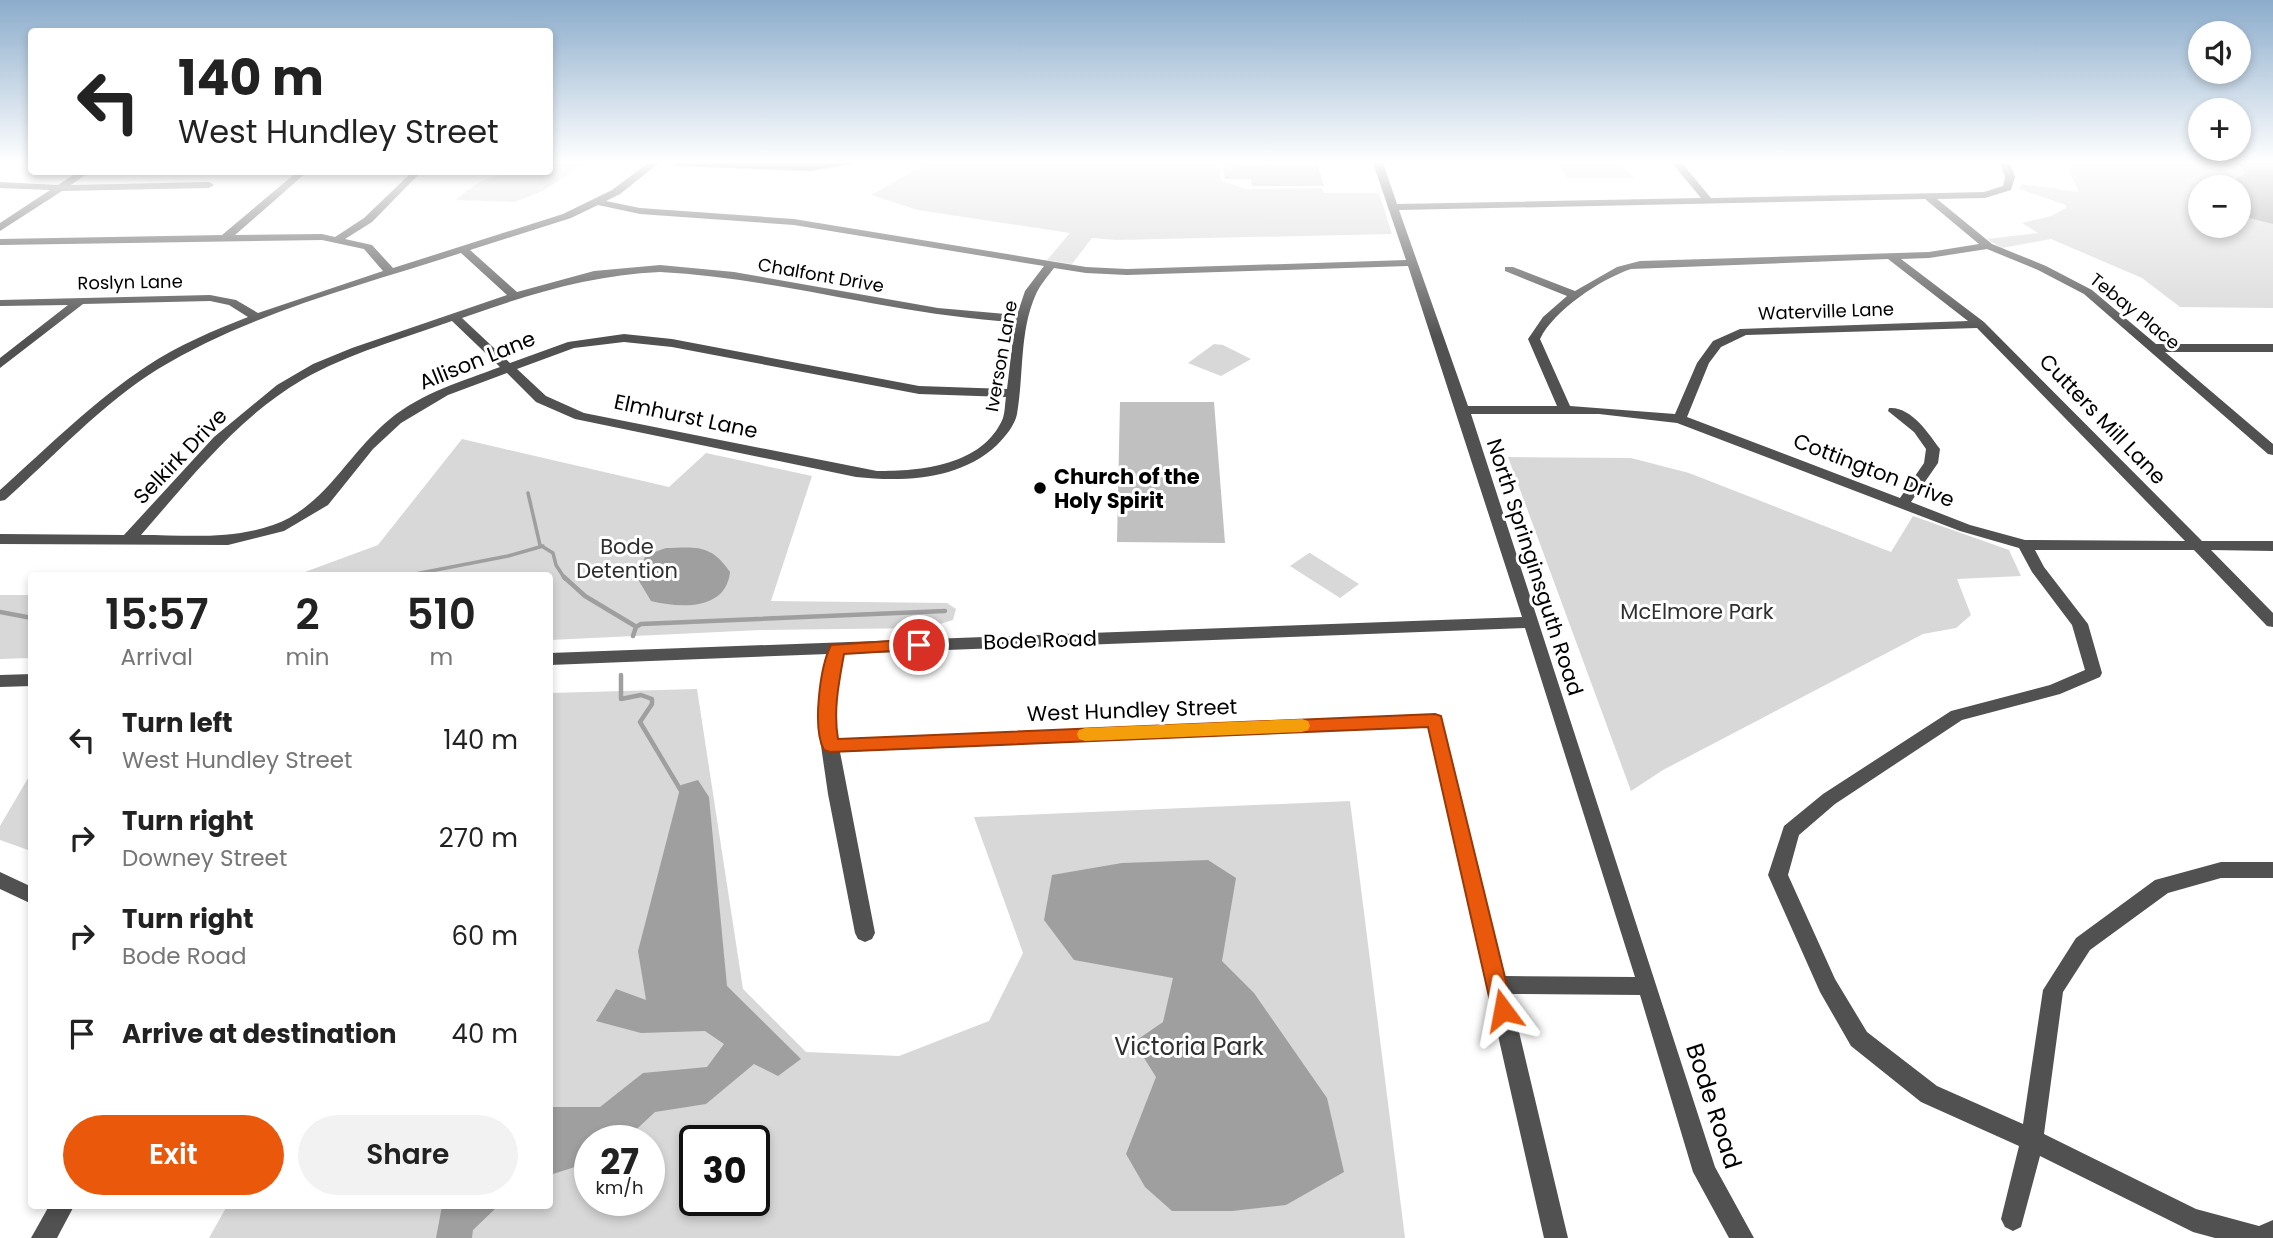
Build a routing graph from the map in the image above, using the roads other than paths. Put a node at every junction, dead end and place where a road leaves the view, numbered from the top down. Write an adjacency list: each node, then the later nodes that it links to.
1 (244, 221): 7 (street)
2 (367, 221): 8 (street)
3 (553, 221): 11 (street)
4 (777, 221): 14 (street)
5 (1397, 221): 13 (street, North Springinsguth Road)
6 (1957, 221): 10 (street, Tebay Place)
7 (225, 237): 8 (street); 9 (street)
8 (338, 239): 16 (street)
9 (0, 242)
10 (1988, 246): 12 (street); 25 (street, Tebay Place)
11 (463, 250): 16 (street); 17 (street)
12 (1892, 257): 18 (street); 24 (street, Cutters Mill Lane)
13 (1411, 263): 14 (street); 31 (street, North Springinsguth Road)
14 (1051, 264): 23 (street, Iverson Lane)
15 (1509, 269): 18 (street)
16 (390, 272): 21 (street)
17 (515, 296): 22 (street, Chalfont Drive); 23 (street, Chalfont Drive)
18 (1577, 296): 30 (street)
19 (80, 301): 20 (street, Roslyn Lane); 21 (street, Roslyn Lane); 27 (street)
20 (0, 303)
21 (256, 317): 36 (street)
22 (454, 317): 28 (street, Elmhurst Lane); 39 (street, Selkirk Drive)
23 (1021, 319): 29 (street, Iverson Lane)
24 (1980, 324): 33 (street, Waterville Lane); 41 (street, Cutters Mill Lane)
25 (2155, 348): 26 (street); 34 (street, Tebay Place)
26 (2273, 348)
27 (0, 364)
28 (506, 368): 29 (street, Allison Lane); 35 (street, Elmhurst Lane); 39 (street, Allison Lane)
29 (1014, 393): 35 (street, Iverson Lane)
30 (1565, 408): 31 (street, Cottington Drive); 33 (street, Cottington Drive)
31 (1463, 410): 43 (street, North Springinsguth Road)
32 (1894, 411): 37 (street)
33 (1680, 419): 37 (street, Cottington Drive)
34 (2273, 451)
35 (944, 467)
36 (0, 497)
37 (1904, 503): 40 (street, Cottington Drive)
38 (0, 540): 39 (street, Allison Lane)
39 (128, 540)
40 (2025, 545): 41 (street, Cottington Drive); 56 (street)
41 (2198, 546): 42 (street, Cottington Drive); 44 (street, Cutters Mill Lane)
42 (2273, 546)
43 (1530, 622): 45 (street, Bode Road); 55 (street, North Springinsguth Road)
44 (2273, 622)
45 (837, 649): 46 (street, Bode Road); 49 (street)
46 (553, 659)
47 (28, 680): 48 (street)
48 (0, 681)
49 (830, 746): 53 (street); 54 (street, West Hundley Street)
50 (2273, 870): 56 (street)
51 (0, 880): 52 (street)
52 (28, 894)
53 (864, 933)
54 (1497, 985): 55 (street); 61 (street)
55 (1648, 986): 62 (street, Bode Road)
56 (2032, 1140): 58 (street); 63 (street)
57 (60, 1209): 60 (street)
58 (2013, 1219)
59 (2273, 1233): 63 (street)
60 (43, 1238)
61 (1556, 1238)
62 (1742, 1238)
63 (2259, 1238)

